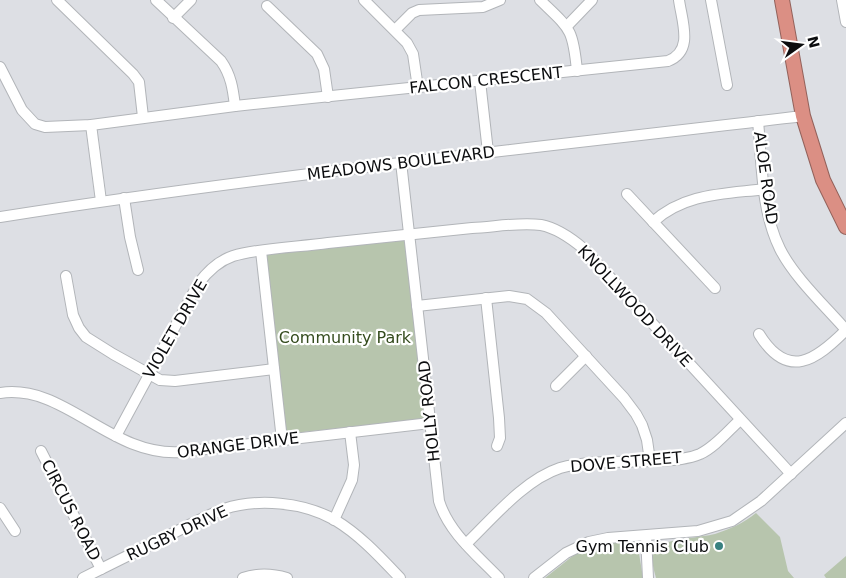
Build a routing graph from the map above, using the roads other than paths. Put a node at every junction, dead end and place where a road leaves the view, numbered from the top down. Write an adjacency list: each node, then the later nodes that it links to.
1 (57, 0): 25 (street)
2 (156, 0): 13 (street)
3 (191, 0): 13 (street)
4 (364, 0): 16 (street)
5 (500, 0): 16 (street)
6 (540, 0): 15 (street)
7 (592, 0): 15 (street)
8 (678, 0): 18 (street, FALCON CRESCENT)
9 (711, 0): 20 (street)
10 (782, 0): 24 (highway)
11 (842, 0): 14 (street)
12 (267, 6): 22 (street)
13 (174, 18): 23 (street)
14 (846, 22)
15 (567, 26): 18 (street)
16 (395, 30): 21 (street)
17 (0, 67): 27 (street, FALCON CRESCENT)
18 (577, 71): 19 (street, FALCON CRESCENT)
19 (480, 81): 21 (street, FALCON CRESCENT); 28 (street)
20 (727, 85)
21 (418, 88): 22 (street, FALCON CRESCENT)
22 (328, 97): 23 (street, FALCON CRESCENT)
23 (235, 106): 25 (street, FALCON CRESCENT)
24 (803, 116): 26 (street, MEADOWS BOULEVARD); 34 (highway)
25 (143, 117): 27 (street, FALCON CRESCENT)
26 (758, 121): 28 (street, MEADOWS BOULEVARD); 30 (street, ALOE ROAD)
27 (91, 125): 33 (street)
28 (488, 152): 29 (street, MEADOWS BOULEVARD)
29 (401, 162): 32 (street, MEADOWS BOULEVARD); 38 (street, HOLLY ROAD)
30 (765, 189): 36 (street); 45 (street, ALOE ROAD)
31 (627, 194): 36 (street)
32 (124, 198): 33 (street, MEADOWS BOULEVARD); 40 (street)
33 (101, 201): 35 (street, MEADOWS BOULEVARD)
34 (842, 212): 37 (highway)
35 (0, 217)
36 (652, 222): 42 (street)
37 (846, 227)
38 (409, 234): 39 (street, VIOLET DRIVE); 44 (street, HOLLY ROAD); 52 (street, KNOLLWOOD DRIVE)
39 (261, 251): 48 (street); 49 (street, VIOLET DRIVE)
40 (138, 270)
41 (66, 276): 49 (street)
42 (715, 288)
43 (486, 298): 44 (street); 47 (street); 58 (street)
44 (417, 306): 53 (street, HOLLY ROAD)
45 (846, 330): 46 (street)
46 (759, 334)
47 (586, 356): 50 (street); 60 (street)
48 (274, 369): 49 (street); 57 (street)
49 (149, 374): 56 (street, VIOLET DRIVE)
50 (556, 386)
51 (0, 393): 56 (street, ORANGE DRIVE)
52 (740, 420): 60 (street, DOVE STREET); 61 (street, KNOLLWOOD DRIVE)
53 (430, 423): 55 (street, ORANGE DRIVE); 66 (street, HOLLY ROAD)
54 (846, 423): 61 (street)
55 (350, 432): 57 (street, ORANGE DRIVE); 63 (street)
56 (116, 436): 57 (street, ORANGE DRIVE)
57 (282, 440)
58 (497, 446)
59 (41, 451): 67 (street, CIRCUS ROAD)
60 (650, 461): 66 (street, DOVE STREET)
61 (791, 474): 65 (street)
62 (0, 508): 64 (street)
63 (334, 520): 67 (street, RUGBY DRIVE); 71 (street, RUGBY DRIVE)
64 (15, 531)
65 (646, 536): 73 (street); 74 (street)
66 (466, 544): 72 (street, HOLLY ROAD)
67 (101, 569): 68 (street, RUGBY DRIVE)
68 (83, 578)
69 (243, 578): 70 (street)
70 (288, 578)
71 (400, 578)
72 (499, 578)
73 (534, 578)
74 (648, 578)

